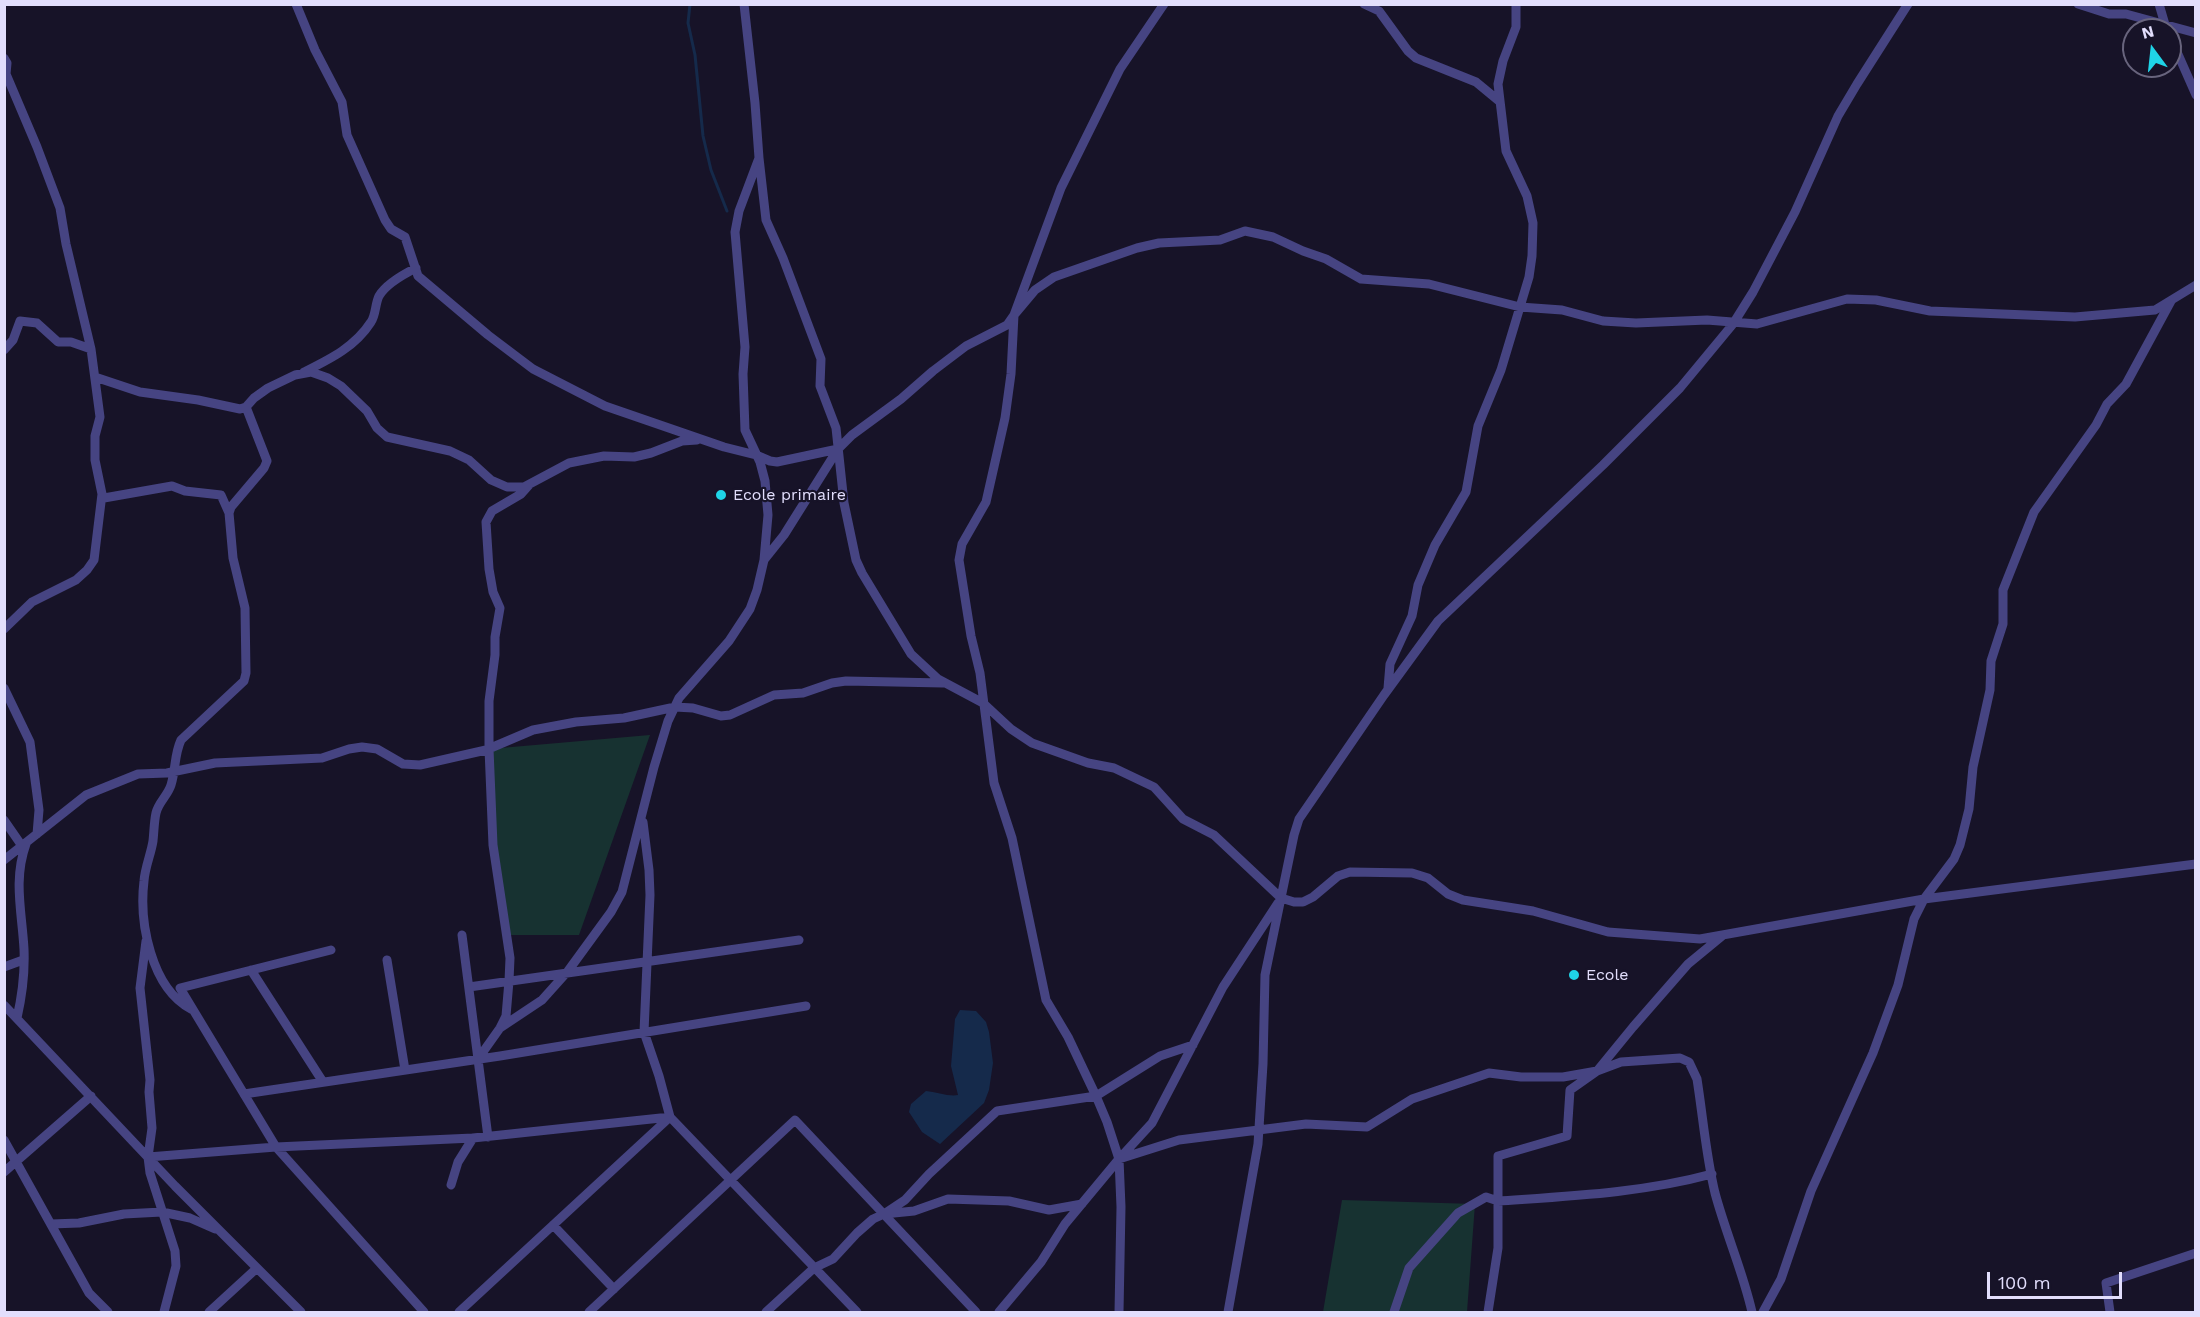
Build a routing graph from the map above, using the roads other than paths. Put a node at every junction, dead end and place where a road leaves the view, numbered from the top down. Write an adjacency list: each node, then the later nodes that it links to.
1 (296, 4): 14 (street)
2 (744, 4): 13 (street)
3 (1164, 4): 18 (street)
4 (1364, 4): 12 (street)
5 (1516, 4): 12 (street)
6 (1908, 4): 19 (street)
7 (2078, 4): 8 (street)
8 (2138, 18)
9 (4, 58): 20 (street)
10 (2182, 63): 11 (street)
11 (2196, 95)
12 (1499, 101): 17 (street)
13 (759, 158): 26 (street); 27 (street)
14 (416, 268): 22 (street); 25 (street)
15 (2196, 285): 16 (street)
16 (2172, 301): 19 (street); 47 (street)
17 (1520, 307): 18 (street); 19 (street); 35 (street)
18 (1014, 315): 26 (street); 36 (street)
19 (1733, 324): 35 (street)
20 (91, 349): 21 (street); 23 (street)
21 (4, 350)
22 (302, 373): 24 (street); 28 (street)
23 (95, 376): 24 (street); 29 (street)
24 (246, 407): 30 (street)
25 (702, 439): 27 (street); 28 (street)
26 (838, 449): 27 (street); 31 (street); 33 (street)
27 (756, 455): 31 (street)
28 (531, 483): 38 (street)
29 (102, 494): 30 (street); 32 (street)
30 (229, 513): 39 (street)
31 (764, 560): 37 (street)
32 (4, 629)
33 (946, 683): 36 (street); 37 (street)
34 (4, 688): 42 (street)
35 (1388, 690): 46 (street)
36 (983, 703): 46 (street); 74 (street)
37 (675, 707): 38 (street); 40 (street)
38 (489, 749): 39 (street); 59 (street)
39 (174, 771): 42 (street); 50 (street)
40 (642, 815): 55 (street); 58 (street)
41 (4, 820): 43 (street)
42 (37, 834): 43 (street)
43 (24, 844): 44 (street); 53 (street)
44 (4, 860)
45 (2196, 864): 47 (street)
46 (1281, 898): 49 (street); 67 (street); 76 (street)
47 (1924, 899): 49 (street); 115 (street)
48 (462, 935): 60 (street)
49 (1724, 935): 70 (street)
50 (146, 939): 63 (street); 81 (street)
51 (799, 940): 55 (street)
52 (331, 950): 57 (street)
53 (23, 960): 56 (street); 64 (street)
54 (387, 960): 69 (street)
55 (647, 962): 58 (street); 66 (street)
56 (4, 967)
57 (251, 970): 63 (street); 71 (street)
58 (566, 973): 59 (street); 65 (street)
59 (509, 981): 60 (street); 65 (street)
60 (469, 987): 68 (street)
61 (4, 1005): 64 (street)
62 (806, 1006): 66 (street)
63 (193, 1010): 72 (street)
64 (17, 1018): 73 (street)
65 (501, 1028): 68 (street)
66 (644, 1032): 68 (street); 75 (street)
67 (1193, 1045): 74 (street); 82 (street)
68 (478, 1059): 69 (street); 77 (street)
69 (405, 1070): 71 (street)
70 (1597, 1071): 76 (street); 85 (street); 88 (street)
71 (323, 1082): 72 (street)
72 (244, 1094): 80 (street)
73 (91, 1096): 81 (street); 83 (street)
74 (1096, 1096): 82 (street); 91 (street)
75 (670, 1117): 77 (street); 86 (street); 93 (street)
76 (1259, 1130): 82 (street); 111 (street)
77 (488, 1137): 78 (street)
78 (473, 1138): 80 (street); 87 (street)
79 (4, 1140): 83 (street)
80 (276, 1147): 81 (street); 103 (street)
81 (148, 1157): 90 (street); 94 (street)
82 (1119, 1159): 89 (street); 110 (street)
83 (16, 1162): 84 (street); 92 (street)
84 (4, 1173)
85 (1712, 1174): 88 (street); 114 (street)
86 (730, 1181): 91 (street); 97 (street); 98 (street)
87 (451, 1185)
88 (1498, 1201): 112 (street); 113 (street)
89 (1082, 1204): 91 (street); 109 (street)
90 (162, 1212): 92 (street); 94 (street); 100 (street)
91 (884, 1214): 97 (street); 108 (street)
92 (51, 1224): 99 (street)
93 (553, 1225): 98 (street); 104 (street)
94 (220, 1231): 96 (street)
95 (2196, 1253): 116 (street)
96 (257, 1268): 101 (street); 102 (street)
97 (814, 1268): 106 (street); 107 (street)
98 (615, 1289): 105 (street)
99 (108, 1312)
100 (164, 1312)
101 (209, 1312)
102 (301, 1312)
103 (424, 1312)
104 (459, 1312)
105 (589, 1312)
106 (766, 1312)
107 (857, 1312)
108 (976, 1312)
109 (999, 1312)
110 (1119, 1312)
111 (1228, 1312)
112 (1394, 1312)
113 (1488, 1312)
114 (1752, 1312)
115 (1763, 1312)
116 (2110, 1312)

